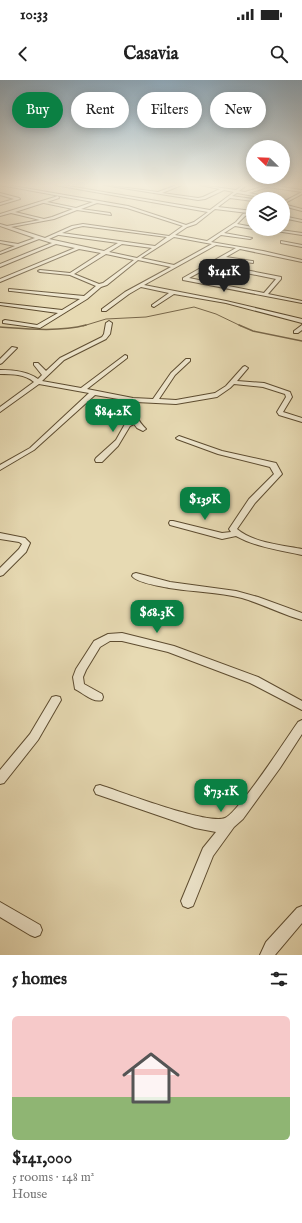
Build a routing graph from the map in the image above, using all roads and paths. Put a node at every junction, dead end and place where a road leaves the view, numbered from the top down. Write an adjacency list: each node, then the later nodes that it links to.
1 (3, 226): 7 (street)
2 (12, 226): 7 (street)
3 (79, 226): 9 (street)
4 (89, 226): 12 (street)
5 (186, 226): 12 (street)
6 (233, 226): 10 (street)
7 (7, 227): 13 (street)
8 (290, 232): 11 (street)
9 (58, 234): 15 (street); 17 (street)
10 (222, 234): 14 (street); 18 (street)
11 (302, 234)
12 (173, 237): 18 (street); 24 (street)
13 (38, 238): 15 (street); 22 (street)
14 (250, 238)
15 (44, 240): 20 (street)
16 (0, 242): 22 (street)
17 (122, 242): 24 (street); 27 (street)
18 (208, 242): 21 (street)
19 (282, 242): 23 (street)
20 (56, 243): 25 (street); 34 (street)
21 (215, 244): 26 (street); 35 (street)
22 (17, 245): 28 (street)
23 (302, 246)
24 (156, 247): 29 (street)
25 (78, 248): 27 (street); 38 (street)
26 (239, 248): 30 (street); 31 (street)
27 (105, 252): 29 (street); 37 (street)
28 (0, 253)
29 (138, 258): 35 (street); 39 (street)
30 (223, 258): 32 (street); 33 (street)
31 (302, 261)
32 (252, 262)
33 (210, 264): 43 (street); 43 (street)
34 (0, 266)
35 (173, 266): 40 (street)
36 (40, 271): 37 (street)
37 (70, 274): 39 (street)
38 (0, 281)
39 (99, 286): 44 (street)
40 (140, 286): 42 (street); 48 (street)
41 (11, 290): 44 (street)
42 (172, 293): 47 (street); 50 (street)
43 (266, 294): 45 (street)
44 (85, 298): 49 (street)
45 (302, 302)
46 (0, 304): 49 (street)
47 (154, 306)
48 (104, 310)
49 (63, 312): 51 (street)
50 (302, 321)
51 (5, 322)
52 (109, 323): 62 (street)
53 (302, 327): 54 (street)
54 (296, 332)
55 (14, 348): 58 (street)
56 (125, 357): 65 (street)
57 (188, 360): 68 (street)
58 (0, 362)
59 (36, 364): 62 (street)
60 (245, 368): 64 (street)
61 (0, 372): 63 (street)
62 (45, 374): 63 (street)
63 (38, 382): 65 (street); 69 (street)
64 (233, 382): 68 (street); 70 (street)
65 (81, 391): 66 (street)
66 (93, 393): 67 (street); 75 (street)
67 (133, 400): 68 (street); 71 (street)
68 (155, 401)
69 (1, 408)
70 (302, 420)
71 (135, 421): 72 (street); 74 (street)
72 (144, 429)
73 (179, 438): 77 (street)
74 (99, 460)
75 (0, 468)
76 (173, 523): 77 (street)
77 (237, 533): 79 (street)
78 (0, 536): 80 (street)
79 (302, 552)
80 (0, 573)
81 (136, 576): 82 (street)
82 (302, 617)
83 (98, 697): 85 (street)
84 (56, 700): 87 (street)
85 (302, 706)
86 (302, 725): 89 (street)
87 (0, 779)
88 (100, 790): 89 (street)
89 (230, 823): 90 (street)
90 (188, 901)
91 (0, 909): 93 (street)
92 (302, 913): 94 (street)
93 (35, 930)
94 (267, 955)

